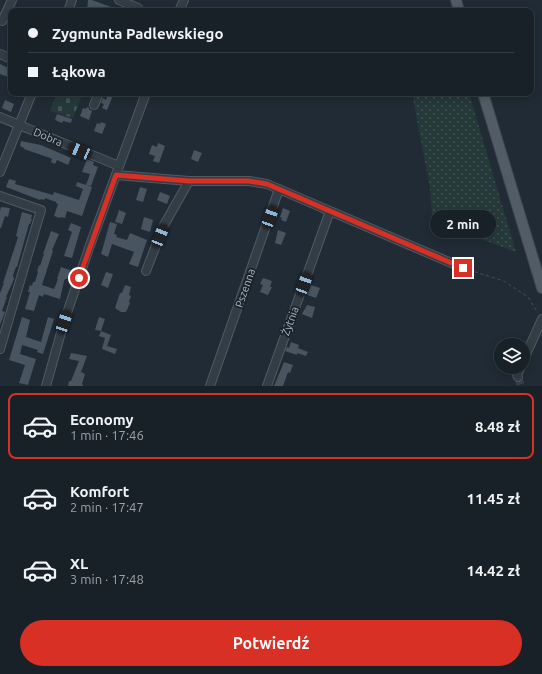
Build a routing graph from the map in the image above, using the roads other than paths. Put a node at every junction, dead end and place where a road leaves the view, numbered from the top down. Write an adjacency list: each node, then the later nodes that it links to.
1 (119, 0): 3 (street)
2 (8, 8): 4 (street)
3 (135, 8)
4 (2, 21)
5 (31, 96): 11 (street)
6 (98, 96): 9 (street)
7 (145, 96): 12 (street)
8 (484, 96): 20 (main road)
9 (94, 105)
10 (0, 117): 11 (street, Dobra)
11 (19, 125): 12 (street, Dobra); 13 (street)
12 (118, 170): 14 (street, Dobra); 26 (street)
13 (0, 172)
14 (189, 181): 15 (street, Dobra); 19 (street)
15 (279, 189): 17 (street, Dobra); 27 (street, Pszenna)
16 (0, 196): 23 (street)
17 (330, 211): 18 (street, Dobra); 28 (street, Żytnia)
18 (463, 268)
19 (146, 271)
20 (542, 288)
21 (542, 320): 22 (street)
22 (530, 346)
23 (0, 350)
24 (517, 374): 25 (street)
25 (518, 377)
26 (46, 386)
27 (210, 386)
28 (267, 386)

